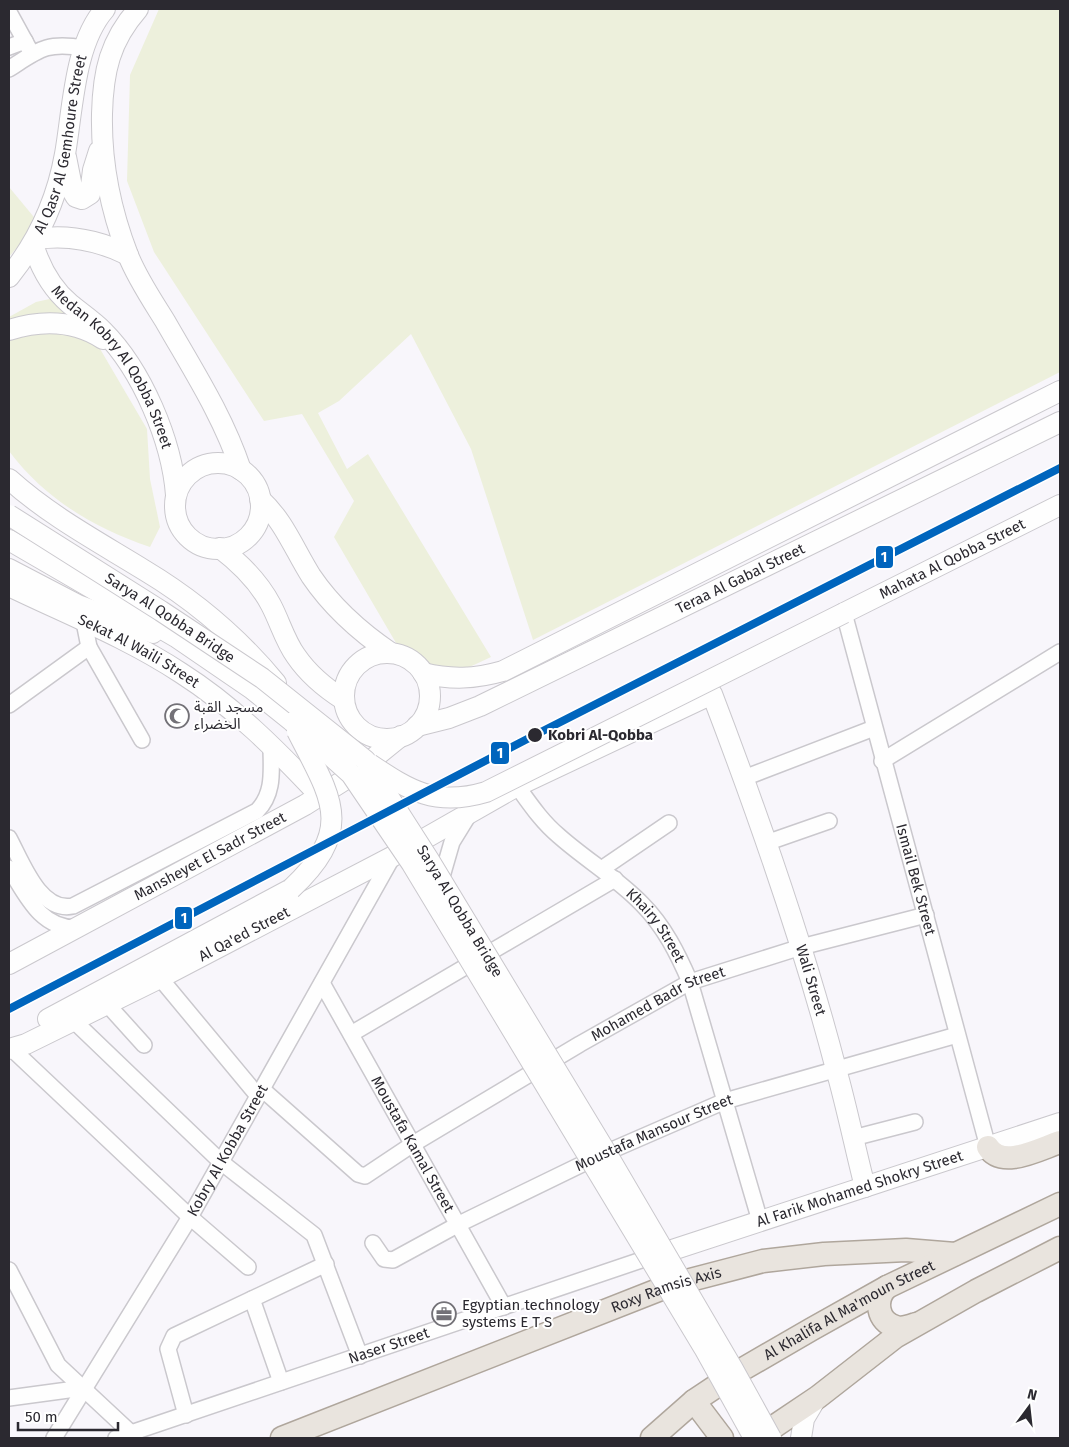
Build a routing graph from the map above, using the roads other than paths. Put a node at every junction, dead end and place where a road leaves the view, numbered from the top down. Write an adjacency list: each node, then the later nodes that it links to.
1 (105, 9): 6 (main road, Al Qasr Al Gemhoure Street)
2 (138, 9): 8 (main road, Al Qasr Al Gemhoure Street)
3 (9, 12): 5 (street)
4 (9, 47): 5 (street)
5 (29, 48): 6 (street); 7 (street)
6 (84, 48): 9 (main road, Al Qasr Al Gemhoure Street)
7 (9, 69)
8 (103, 145): 9 (main road); 11 (main road, Al Qasr Al Gemhoure Street)
9 (65, 156): 10 (main road, Al Qasr Al Gemhoure Street)
10 (34, 242): 11 (main road); 12 (main road, Al Qasr Al Gemhoure Street); 14 (main road, Medan Kobry Al Qobba Street)
11 (128, 256): 17 (main road)
12 (9, 277)
13 (9, 330): 14 (main road)
14 (120, 350): 19 (main road, Medan Kobry Al Qobba Street)
15 (1055, 393): 16 (main road); 27 (main road, Teraa Al Gabal Street)
16 (1060, 421): 30 (main road, Teraa Al Gabal Street)
17 (240, 470): 19 (main road); 20 (main road)
18 (9, 479): 36 (main road, bridge)
19 (176, 495): 24 (main road)
20 (260, 499): 24 (main road); 34 (main road)
21 (1060, 505): 28 (main road, Mahata Al Qobba Street)
22 (9, 516): 36 (main road, Sarya Al Qobba Bridge, bridge)
23 (9, 540): 31 (main road, Sarya Al Qobba Bridge)
24 (220, 548): 37 (main road)
25 (9, 569): 31 (main road)
26 (9, 586): 29 (main road, Sekat Al Waili Street)
27 (620, 612): 30 (main road); 35 (main road, Teraa Al Gabal Street)
28 (844, 613): 41 (street, Ismail Bek Street); 45 (main road, Mahata Al Qobba Street, bridge)
29 (84, 622): 32 (street); 44 (main road, Sekat Al Waili Street)
30 (629, 631): 42 (main road, Teraa Al Gabal Street)
31 (176, 637): 39 (main road, Sarya Al Qobba Bridge)
32 (89, 648): 38 (street); 43 (street)
33 (1060, 652): 46 (street)
34 (391, 653): 35 (main road); 37 (main road)
35 (423, 672): 42 (main road)
36 (286, 697): 45 (main road, Sarya Al Qobba Bridge, bridge)
37 (344, 700): 40 (main road)
38 (9, 705)
39 (293, 722): 74 (main road, bridge); 116 (main road, Sarya Al Qobba Bridge, bridge)
40 (356, 726): 42 (main road); 47 (main road)
41 (874, 728): 46 (street, Ismail Bek Street); 48 (street)
42 (409, 731): 50 (main road, Mansheyet El Sadr Street)
43 (142, 740)
44 (271, 746): 47 (main road, Sekat Al Waili Street); 54 (street)
45 (365, 760): 117 (main road, Sarya Al Qobba Bridge, bridge)
46 (882, 761): 61 (street, Ismail Bek Street)
47 (296, 770): 50 (main road, Sekat Al Waili Street)
48 (744, 778): 49 (main road, Wali Street); 55 (main road, Wali Street)
49 (517, 786): 51 (main road); 58 (street, Khairy Street)
50 (320, 796): 62 (main road, Mansheyet El Sadr Street)
51 (474, 809): 56 (main road, Al Qa'ed Street); 60 (street)
52 (829, 821): 55 (street)
53 (669, 823): 58 (street)
54 (9, 838)
55 (766, 842): 63 (main road, Wali Street)
56 (398, 854): 60 (street); 66 (main road, Al Qa'ed Street); 68 (street, Kobry Al Kobba Street)
57 (9, 868): 62 (street)
58 (603, 868): 59 (street, Khairy Street)
59 (615, 878): 64 (street); 67 (street, Khairy Street)
60 (441, 880): 64 (street)
61 (926, 915): 63 (street, Mohamed Badr Street); 72 (street, Ismail Bek Street)
62 (75, 928): 65 (main road, Mansheyet El Sadr Street)
63 (801, 948): 67 (street, Mohamed Badr Street); 76 (main road, Wali Street)
64 (484, 956): 71 (street); 75 (street)
65 (9, 964)
66 (160, 978): 69 (main road, Al Qa'ed Street); 77 (street, Mohamed Badr Street)
67 (690, 982): 75 (street, Mohamed Badr Street); 78 (street, Khairy Street)
68 (322, 983): 71 (street, Moustafa Kamal Street); 77 (street, Kobry Al Kobba Street)
69 (107, 1004): 70 (main road, Al Qa'ed Street); 73 (street)
70 (74, 1021): 74 (main road, Al Qa'ed Street); 86 (street)
71 (350, 1034): 83 (street, Moustafa Kamal Street)
72 (957, 1035): 76 (street, Moustafa Mansour Street); 84 (street, Ismail Bek Street)
73 (144, 1045)
74 (10, 1046): 89 (street)
75 (550, 1063): 83 (street, Mohamed Badr Street); 85 (street)
76 (836, 1068): 78 (street, Moustafa Mansour Street); 81 (main road, Wali Street)
77 (260, 1093): 83 (street, Mohamed Badr Street); 86 (street, Kobry Al Kobba Street)
78 (725, 1101): 85 (street, Moustafa Mansour Street); 90 (street, Khairy Street)
79 (915, 1122): 81 (street)
80 (1060, 1124): 84 (main road, Al Farik Mohamed Shokry Street)
81 (853, 1138): 87 (main road, Wali Street)
82 (1060, 1142): 84 (main road)
83 (413, 1144): 91 (street, Moustafa Kamal Street)
84 (988, 1147): 87 (main road, Al Farik Mohamed Shokry Street)
85 (603, 1154): 91 (street, Moustafa Mansour Street); 94 (street)
86 (221, 1162): 89 (street, Kobry Al Kobba Street); 96 (street)
87 (865, 1187): 90 (main road, Al Farik Mohamed Shokry Street)
88 (1060, 1204): 95 (main road, Al Khalifa Al Ma'moun Street)
89 (190, 1217): 97 (street); 105 (street, Kobry Al Kobba Street)
90 (760, 1221): 94 (main road, Al Farik Mohamed Shokry Street)
91 (458, 1224): 92 (street, Moustafa Mansour Street); 101 (street, Moustafa Kamal Street)
92 (374, 1243)
93 (1060, 1248): 102 (main road)
94 (660, 1254): 101 (street, Naser Street)
95 (955, 1254): 99 (main road, Al Khalifa Al Ma'moun Street); 113 (main road, Roxy Ramsis Axis)
96 (326, 1264): 100 (street); 103 (street)
97 (248, 1266)
98 (9, 1270): 105 (street)
99 (887, 1287): 102 (main road); 108 (main road, Al Khalifa Al Ma'moun Street)
100 (252, 1299): 104 (street); 109 (street)
101 (504, 1307): 103 (street, Naser Street)
102 (916, 1324): 106 (main road)
103 (360, 1356): 104 (street, Naser Street)
104 (281, 1382): 109 (street, Naser Street)
105 (84, 1388): 107 (street); 110 (street); 111 (street, Kobry Al Kobba Street)
106 (818, 1397): 116 (main road); 118 (main road)
107 (9, 1398)
108 (694, 1401): 114 (main road, Al Khalifa Al Ma'moun Street); 115 (main road)
109 (186, 1414): 110 (street, Naser Street)
110 (131, 1432): 112 (street, Naser Street)
111 (54, 1438)
112 (116, 1438)
113 (282, 1438)
114 (652, 1438)
115 (722, 1438)
116 (755, 1438)
117 (771, 1438)
118 (801, 1438)

